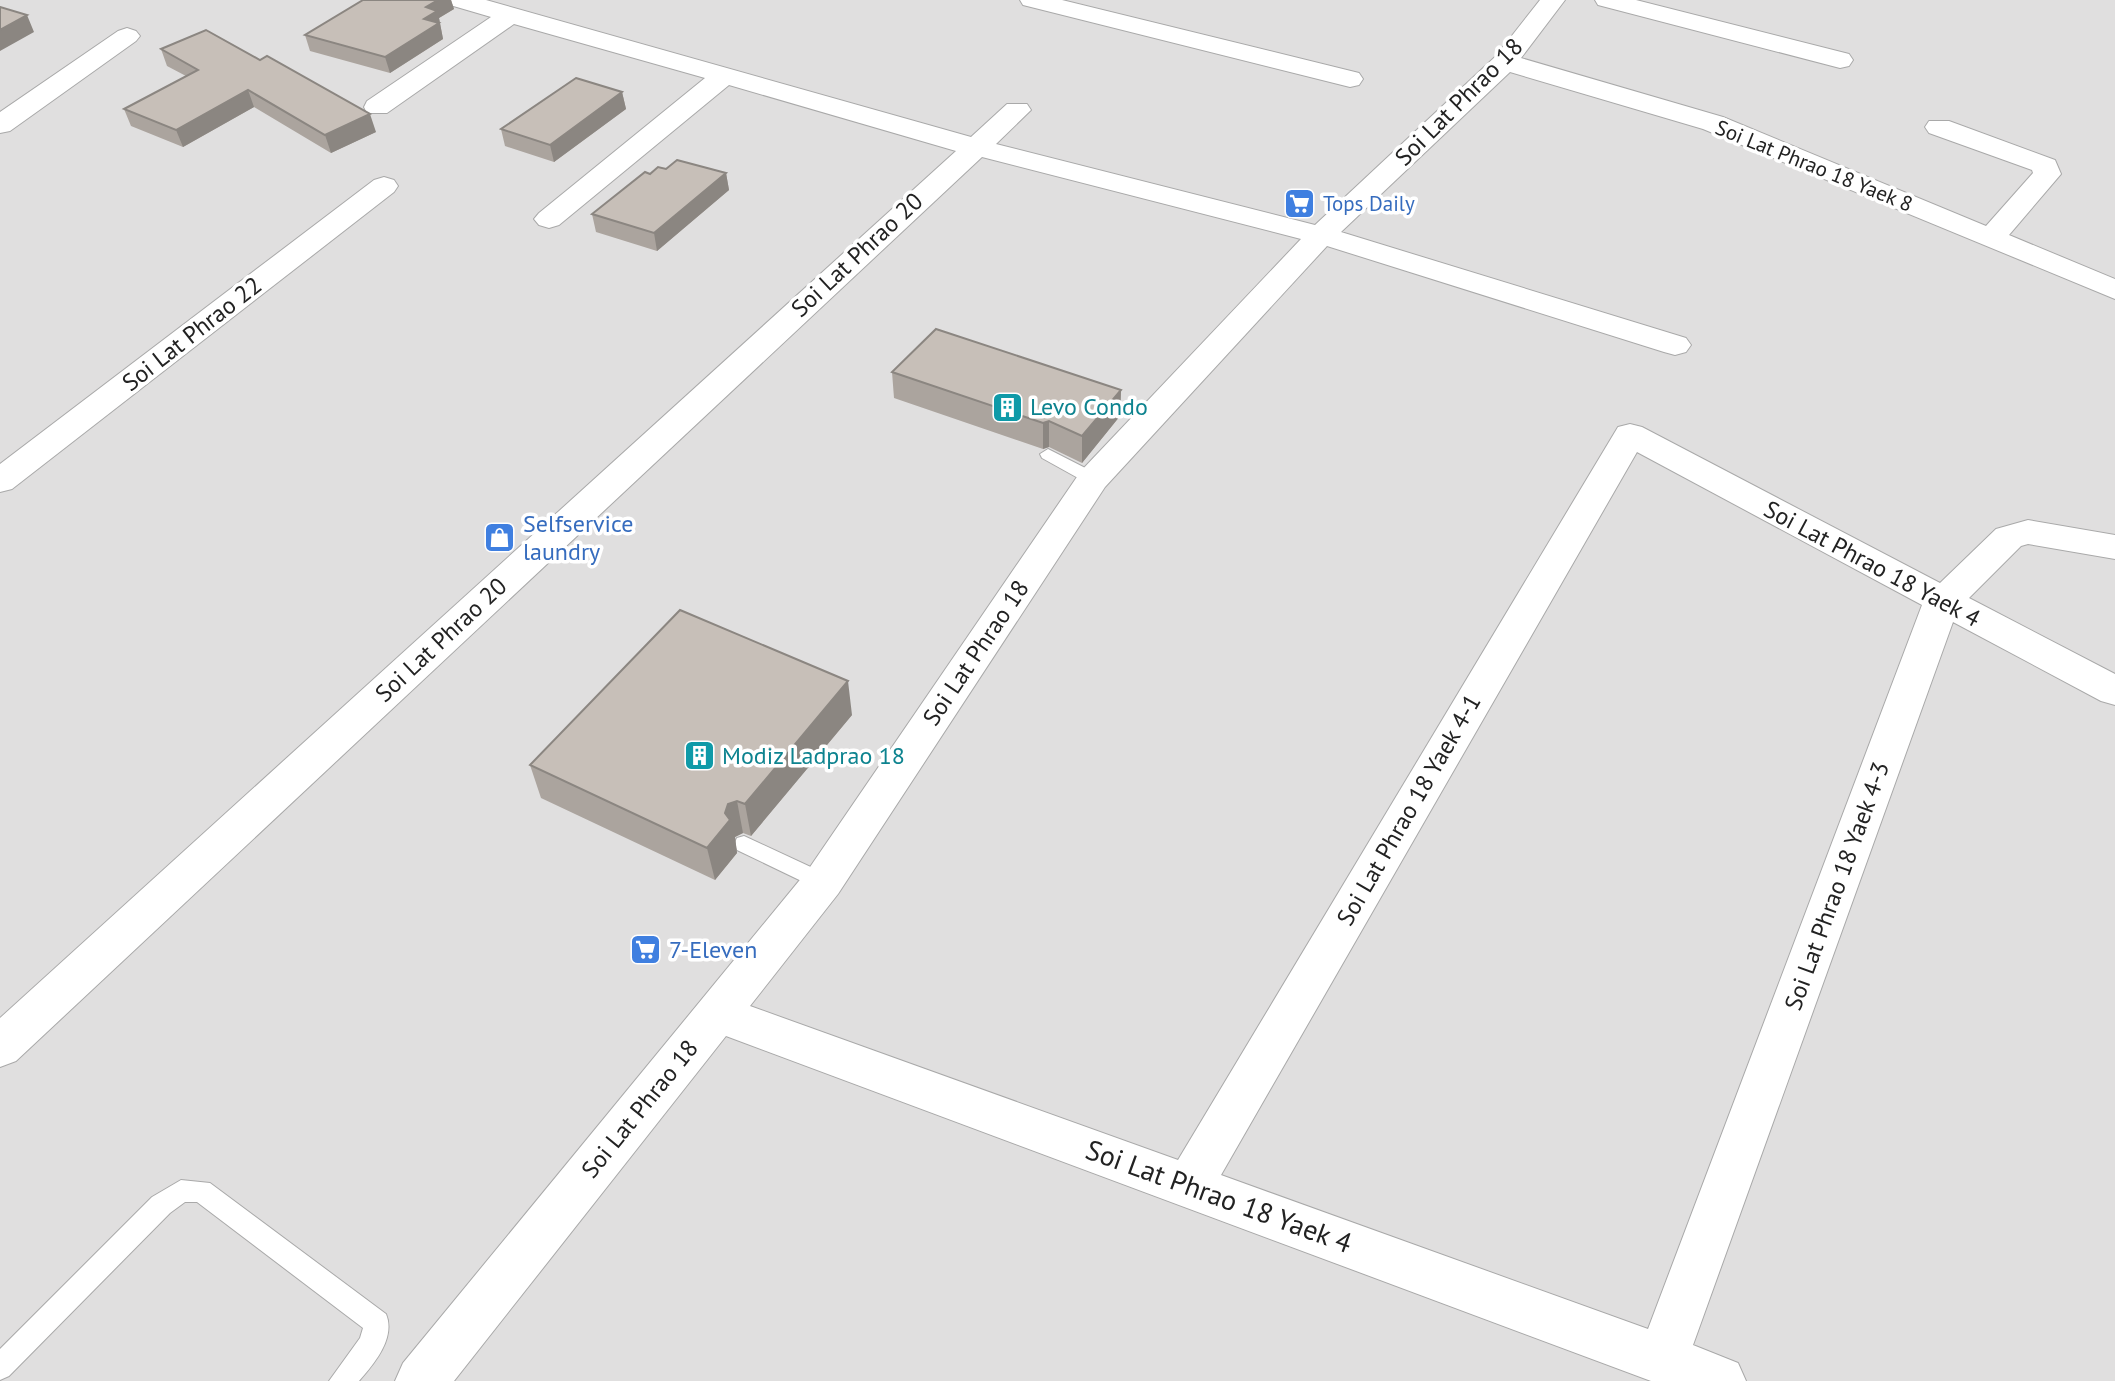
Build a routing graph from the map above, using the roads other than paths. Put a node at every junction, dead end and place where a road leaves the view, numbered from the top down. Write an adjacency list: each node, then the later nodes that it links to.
1 (459, 0): 5 (street)
2 (1031, 0): 10 (street)
3 (1553, 0): 8 (street, Soi Lat Phrao 18)
4 (1607, 0): 7 (street)
5 (510, 15): 9 (street); 11 (street)
6 (127, 36): 13 (street)
7 (1840, 60)
8 (1505, 62): 18 (street, Soi Lat Phrao 18); 19 (street, Soi Lat Phrao 18 Yaek 8)
9 (724, 76): 15 (street); 17 (street)
10 (1350, 79)
11 (377, 107)
12 (1017, 110): 15 (street, Soi Lat Phrao 20)
13 (0, 125)
14 (1939, 127): 19 (street)
15 (974, 147): 18 (street); 32 (street, Soi Lat Phrao 20)
16 (384, 186): 25 (street, Soi Lat Phrao 22)
17 (549, 219)
18 (1321, 235): 21 (street); 24 (street, Soi Lat Phrao 18)
19 (1990, 239): 20 (street, Soi Lat Phrao 18 Yaek 8)
20 (2115, 290)
21 (1675, 345)
22 (1630, 435): 27 (street, Soi Lat Phrao 18 Yaek 4); 33 (street, Soi Lat Phrao 18 Yaek 4-1)
23 (1048, 454): 24 (lane)
24 (1093, 479): 30 (street, Soi Lat Phrao 18)
25 (0, 481)
26 (2115, 547): 27 (street, Soi Lat Phrao 18 Yaek 4-3)
27 (1942, 602): 28 (street, Soi Lat Phrao 18 Yaek 4); 34 (street, Soi Lat Phrao 18 Yaek 4-3)
28 (2115, 691)
29 (744, 844): 30 (lane)
30 (824, 882): 31 (street, Soi Lat Phrao 18)
31 (717, 1013): 33 (street, Soi Lat Phrao 18 Yaek 4); 37 (street, Soi Lat Phrao 18)
32 (0, 1047)
33 (1189, 1185): 34 (street, Soi Lat Phrao 18 Yaek 4)
34 (1662, 1359): 38 (street, Soi Lat Phrao 18 Yaek 4)
35 (0, 1367): 36 (lane)
36 (342, 1381)
37 (421, 1381)
38 (1720, 1381)

